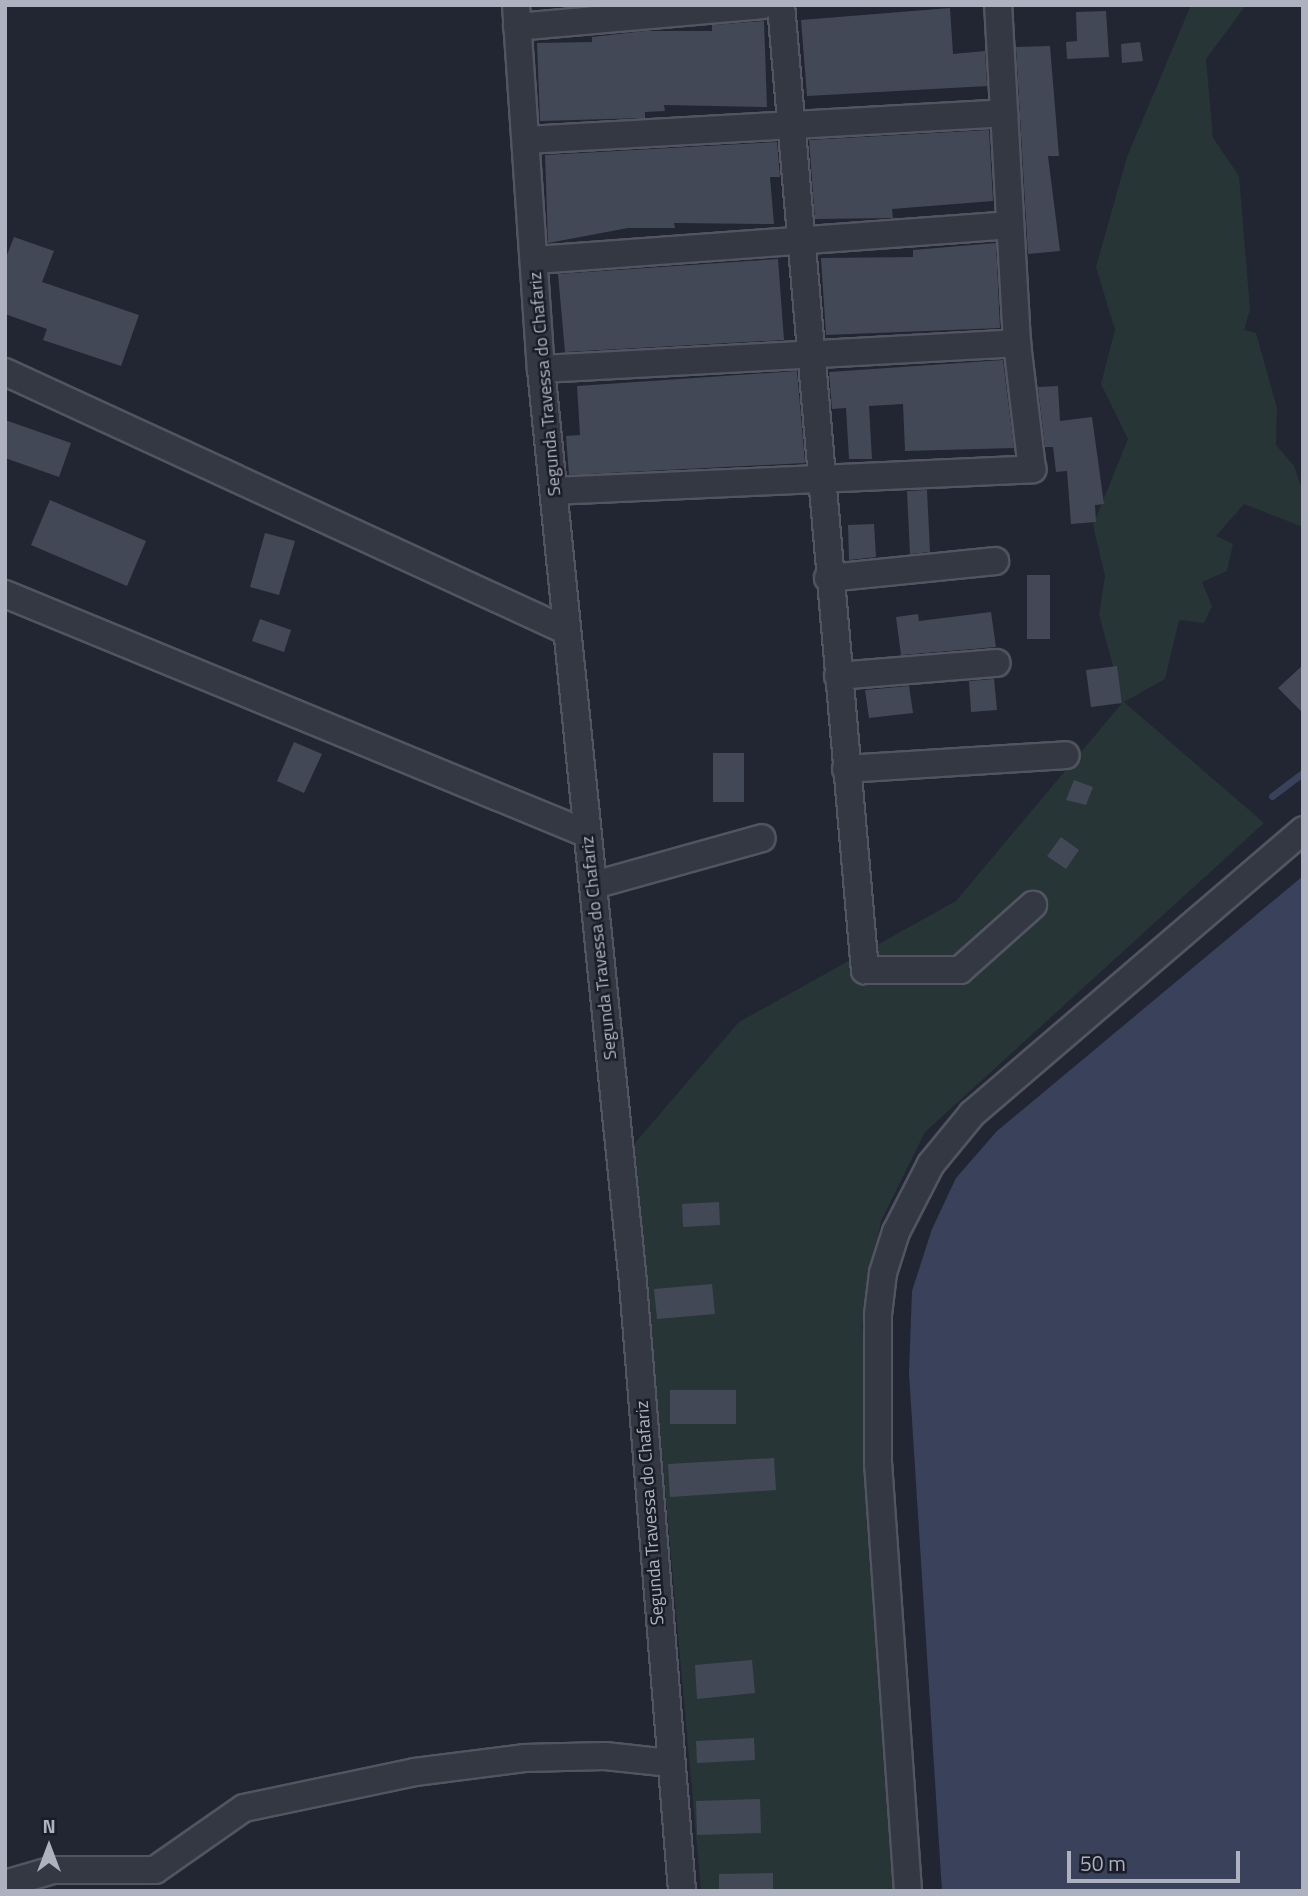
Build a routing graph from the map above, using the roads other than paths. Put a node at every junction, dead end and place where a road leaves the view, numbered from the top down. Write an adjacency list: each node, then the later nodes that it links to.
1 (762, 5): 4 (street)
2 (781, 5): 6 (street)
3 (998, 5): 5 (street)
4 (517, 16): 7 (street, Segunda Travessa do Chafariz)
5 (1004, 113): 6 (street); 8 (street)
6 (793, 125): 7 (street); 9 (street)
7 (526, 140): 10 (street, Segunda Travessa do Chafariz)
8 (1010, 225): 9 (street); 11 (street)
9 (803, 240): 10 (street); 12 (street)
10 (535, 260): 13 (street, Segunda Travessa do Chafariz)
11 (1017, 343): 12 (street); 15 (street)
12 (812, 353): 13 (street); 15 (street)
13 (541, 369): 16 (street, Segunda Travessa do Chafariz)
14 (5, 372): 20 (street)
15 (822, 480): 16 (street); 18 (street)
16 (554, 491): 20 (street, Segunda Travessa do Chafariz)
17 (995, 561): 18 (street)
18 (828, 578): 22 (street)
19 (5, 594): 26 (street)
20 (565, 630): 26 (street, Segunda Travessa do Chafariz)
21 (996, 663): 22 (street)
22 (838, 676): 24 (street)
23 (1066, 755): 24 (street)
24 (846, 769): 29 (street)
25 (1303, 830): 33 (street)
26 (588, 834): 28 (street, Segunda Travessa do Chafariz)
27 (762, 838): 28 (street)
28 (594, 885): 30 (street, Segunda Travessa do Chafariz)
29 (1033, 905)
30 (669, 1763): 31 (street); 32 (street, Segunda Travessa do Chafariz)
31 (5, 1884)
32 (682, 1891)
33 (908, 1891)

